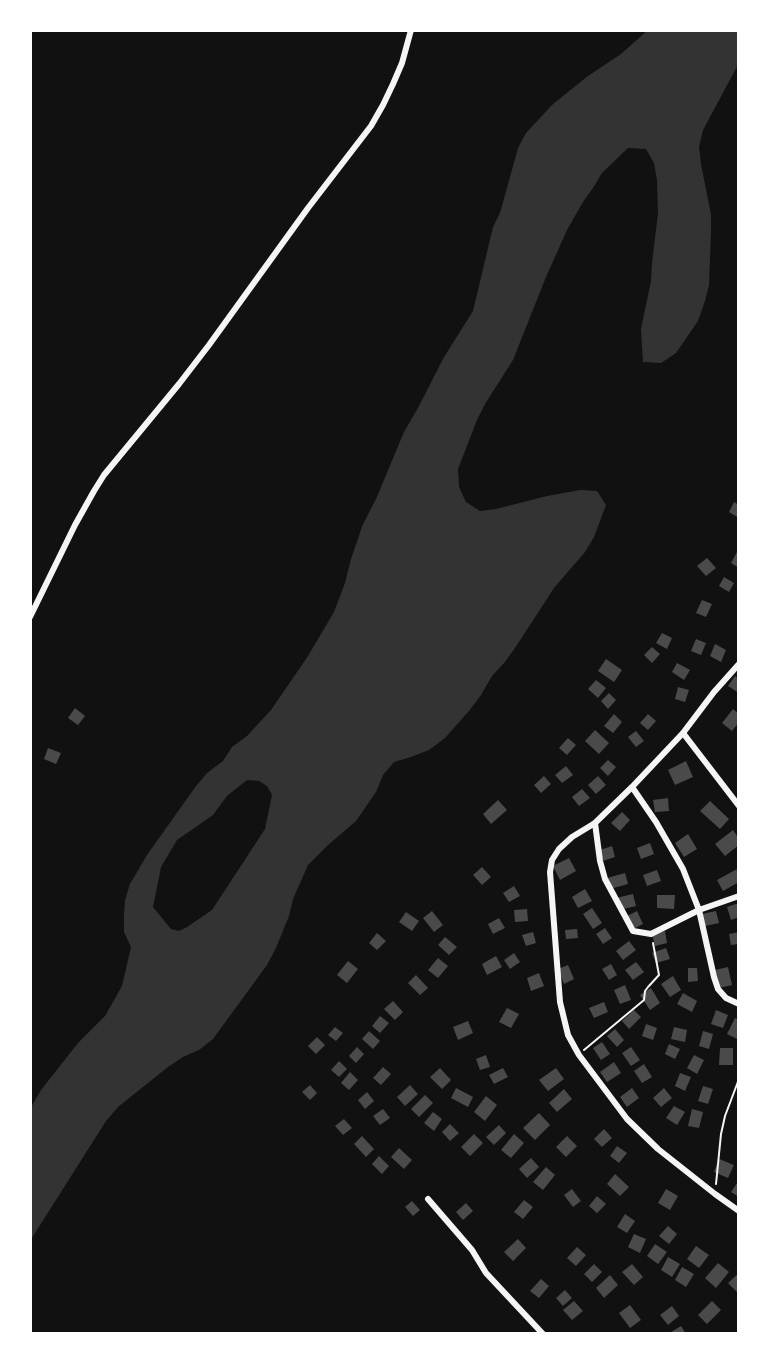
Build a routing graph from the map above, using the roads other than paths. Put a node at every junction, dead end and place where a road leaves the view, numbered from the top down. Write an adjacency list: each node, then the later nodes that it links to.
1 (411, 30): 2 (street)
2 (30, 617)
3 (739, 664): 4 (street)
4 (683, 733): 5 (street); 6 (street)
5 (632, 787): 7 (street); 9 (street)
6 (739, 806)
7 (595, 823): 9 (street); 12 (street)
8 (739, 896): 9 (street)
9 (699, 910): 10 (street)
10 (739, 1004)
11 (428, 1199): 13 (street)
12 (739, 1211)
13 (543, 1334)

